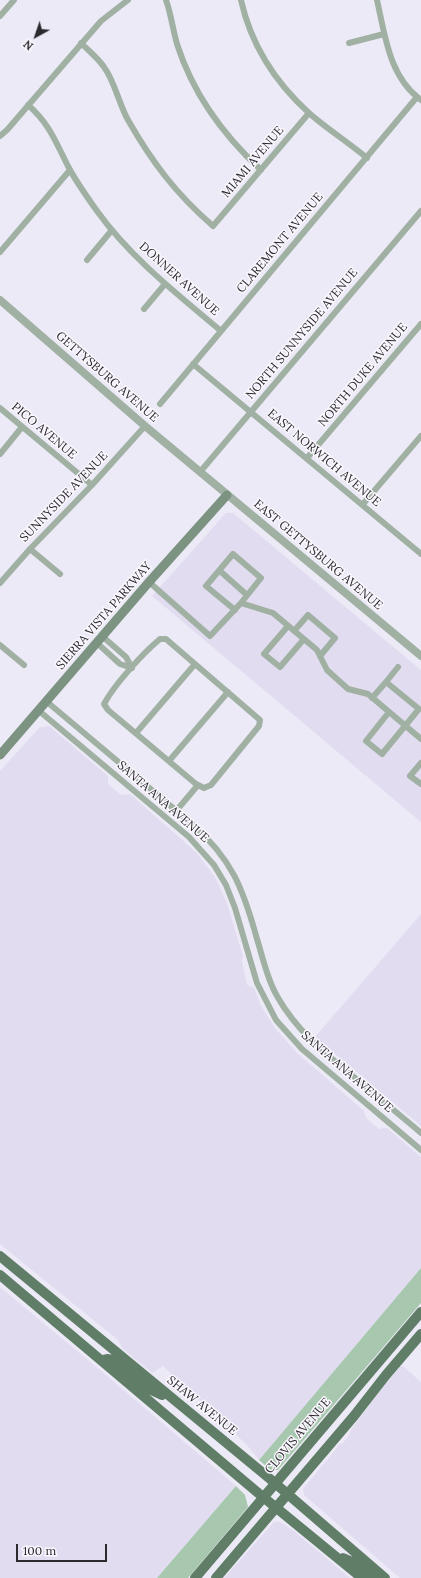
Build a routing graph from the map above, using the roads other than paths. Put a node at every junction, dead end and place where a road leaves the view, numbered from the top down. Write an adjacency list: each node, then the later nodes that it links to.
1 (14, 0): 6 (street)
2 (128, 0): 8 (street)
3 (166, 0): 16 (street)
4 (241, 0): 12 (street)
5 (376, 0): 7 (street)
6 (0, 16)
7 (384, 34): 9 (street); 10 (street)
8 (81, 43): 11 (street); 16 (street, MIAMI AVENUE)
9 (349, 43)
10 (419, 99): 14 (street, CLAREMONT AVENUE)
11 (28, 105): 13 (street); 15 (street, DONNER AVENUE)
12 (309, 113): 14 (street); 16 (street, MIAMI AVENUE)
13 (0, 136)
14 (367, 158): 25 (street, CLAREMONT AVENUE)
15 (70, 170): 18 (street, DONNER AVENUE); 19 (street)
16 (261, 170)
17 (421, 211): 29 (street, NORTH SUNNYSIDE AVENUE)
18 (112, 230): 20 (street); 21 (street, DONNER AVENUE)
19 (0, 252)
20 (87, 260)
21 (165, 284): 23 (street); 25 (street, DONNER AVENUE)
22 (0, 300): 30 (street, GETTYSBURG AVENUE)
23 (144, 309)
24 (421, 324): 34 (street, NORTH DUKE AVENUE)
25 (221, 331): 26 (street, CLAREMONT AVENUE)
26 (194, 364): 27 (street, CLAREMONT AVENUE); 29 (street, EAST NORWICH AVENUE)
27 (160, 404)
28 (0, 408): 31 (street, PICO AVENUE)
29 (251, 411): 34 (street, EAST NORWICH AVENUE); 35 (street, NORTH SUNNYSIDE AVENUE)
30 (145, 426): 35 (street, GETTYSBURG AVENUE); 36 (street, SUNNYSIDE AVENUE)
31 (22, 427): 33 (street); 36 (street, PICO AVENUE)
32 (421, 436): 38 (street)
33 (0, 454)
34 (307, 458): 38 (street, EAST NORWICH AVENUE)
35 (200, 472): 37 (street, EAST GETTYSBURG AVENUE)
36 (92, 485): 39 (street, SUNNYSIDE AVENUE)
37 (227, 495): 44 (main road, SIERRA VISTA PARKWAY); 54 (street, EAST GETTYSBURG AVENUE)
38 (362, 504): 40 (street, EAST NORWICH AVENUE)
39 (30, 549): 42 (street); 43 (street, SUNNYSIDE AVENUE)
40 (420, 551)
41 (220, 570): 45 (street); 45 (street); 47 (street)
42 (60, 574)
43 (0, 582)
44 (149, 582): 47 (street); 50 (main road, SIERRA VISTA PARKWAY)
45 (247, 595): 46 (street)
46 (241, 603): 47 (street); 48 (street)
47 (234, 610)
48 (288, 626): 49 (street); 51 (street)
49 (294, 631): 51 (street); 53 (street)
50 (99, 639): 58 (street); 62 (main road, SIERRA VISTA PARKWAY)
51 (304, 639): 53 (street)
52 (0, 645): 56 (street)
53 (320, 656): 61 (street)
54 (421, 656)
55 (195, 664): 58 (street); 60 (street); 66 (street)
56 (24, 665)
57 (398, 666): 59 (street)
58 (132, 668): 66 (street)
59 (386, 682): 61 (street); 65 (street)
60 (228, 692): 69 (street); 72 (street)
61 (372, 698): 64 (street)
62 (46, 702): 63 (main road, SIERRA VISTA PARKWAY); 73 (street, SANTA ANA AVENUE)
63 (38, 710): 68 (main road, SIERRA VISTA PARKWAY); 75 (street, SANTA ANA AVENUE)
64 (389, 712): 65 (street); 65 (street)
65 (406, 726): 67 (street)
66 (136, 733): 69 (street)
67 (421, 739)
68 (0, 754)
69 (169, 761): 72 (street)
70 (421, 763): 71 (street)
71 (421, 784)
72 (198, 785): 73 (street)
73 (176, 811): 74 (street, SANTA ANA AVENUE)
74 (421, 1133)
75 (421, 1150)
76 (0, 1256): 81 (main road, SHAW AVENUE)
77 (0, 1275): 80 (main road)
78 (421, 1312): 82 (main road, CLOVIS AVENUE)
79 (421, 1334): 83 (main road)
80 (103, 1360): 81 (main road); 84 (main road)
81 (173, 1399): 82 (main road, SHAW AVENUE)
82 (275, 1483): 83 (main road, SHAW AVENUE); 84 (main road, CLOVIS AVENUE)
83 (287, 1494): 85 (main road); 91 (main road, SHAW AVENUE)
84 (263, 1497): 85 (main road); 87 (main road, CLOVIS AVENUE)
85 (276, 1507): 86 (main road); 88 (main road)
86 (330, 1553): 89 (main road); 90 (main road)
87 (195, 1578)
88 (216, 1578)
89 (362, 1578)
90 (374, 1578)
91 (385, 1578)

